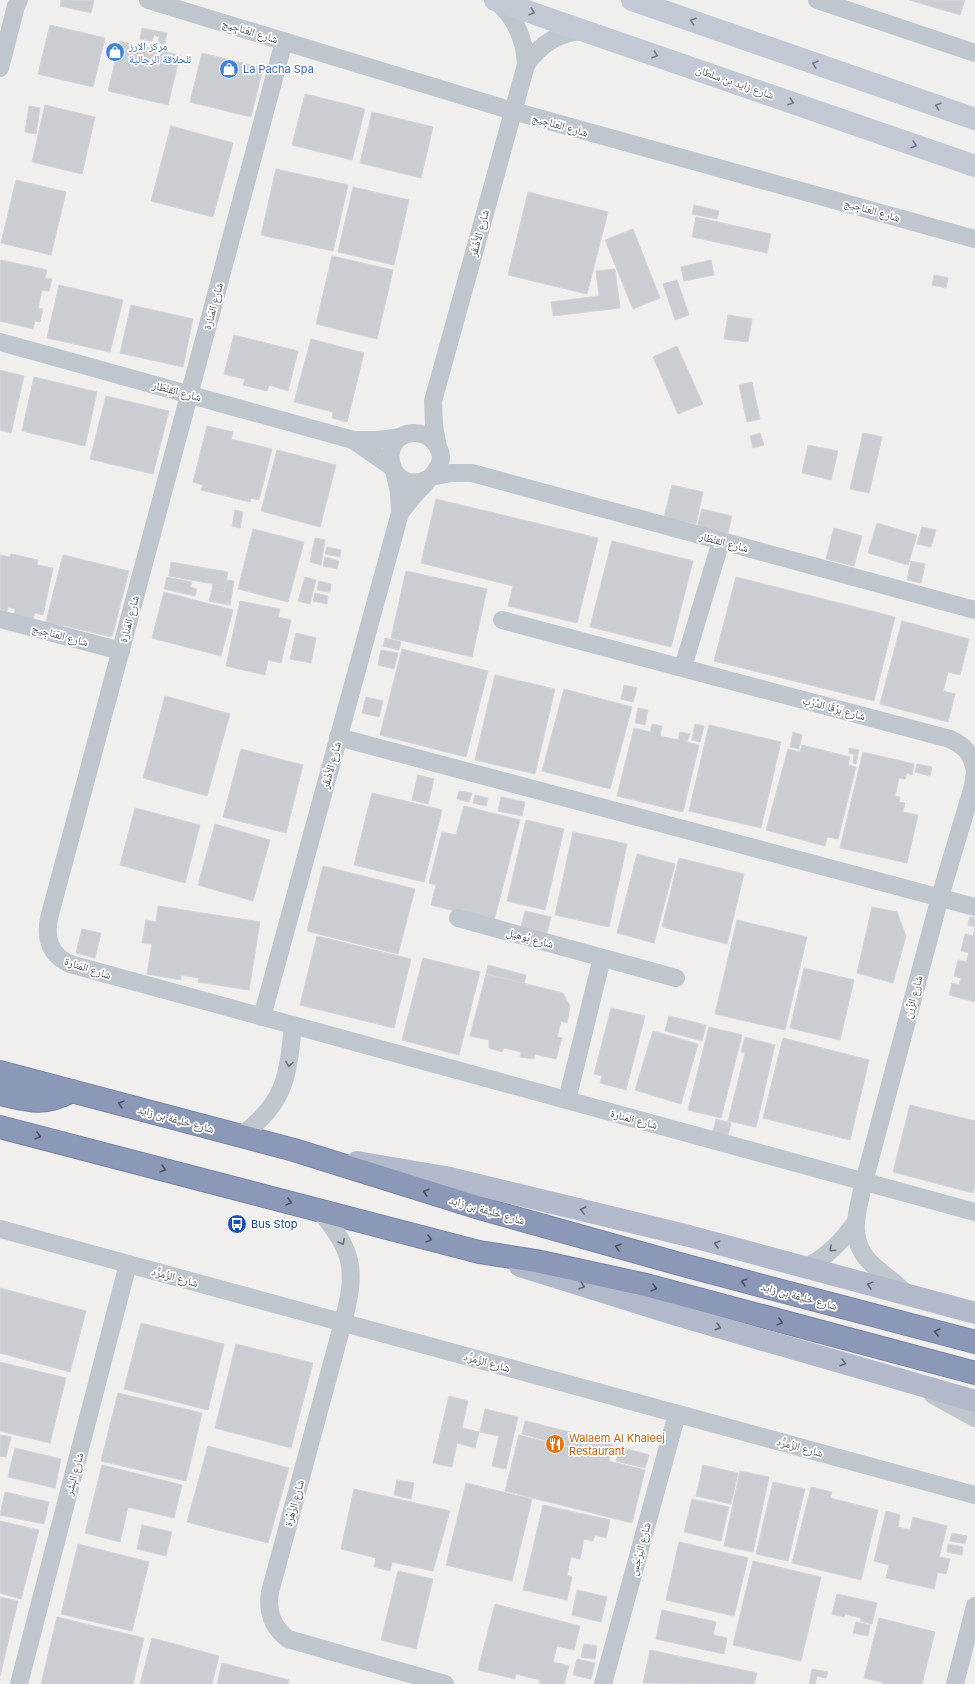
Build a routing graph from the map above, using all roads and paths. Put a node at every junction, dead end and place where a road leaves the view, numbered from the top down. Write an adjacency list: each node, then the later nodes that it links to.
1 (19, 0): 10 (street)
2 (148, 0): 7 (street, شارع العَنَاجِيج)
3 (495, 0): 6 (main road, شارع زايد بن سلطان, one-way to 6); 9 (street, شارع الأَشْقَر)
4 (632, 0): 12 (main road, one-way to 4)
5 (817, 0): 8 (street)
6 (585, 30): 9 (street, شارع الأَشْقَر); 13 (main road, شارع زايد بن سلطان, one-way to 13)
7 (284, 41): 11 (street, شارع العَنَاجِيج); 16 (street, شارع المَنارة)
8 (975, 53)
9 (526, 65): 11 (street, شارع الأَشْقَر)
10 (0, 68)
11 (513, 111): 14 (street, شارع العَنَاجِيج); 17 (street, شارع الأَشْقَر)
12 (975, 119)
13 (975, 166)
14 (975, 239)
15 (0, 342): 16 (street, شارع القِنْطَار)
16 (189, 394): 19 (street, شارع القِنْطَار); 29 (street, شارع المَنارة)
17 (433, 401): 18 (street, شارع الأَشْقَر); 20 (street, شارع الأَشْقَر)
18 (403, 436): 19 (street, شارع القِنْطَار); 20 (street); 21 (street)
19 (354, 440): 21 (street, شارع القِنْطَار)
20 (439, 449): 22 (street, شارع القِنْطَار); 23 (street)
21 (393, 469): 23 (street); 24 (street, شارع الأَشْقَر)
22 (472, 473): 23 (street, شارع القِنْطَار); 25 (street, شارع القِنْطَار)
23 (431, 478): 24 (street, شارع الأَشْقَر)
24 (400, 513): 31 (street, شارع الأَشْقَر)
25 (721, 541): 26 (street, شارع القِنْطَار); 30 (street)
26 (975, 610)
27 (0, 619): 29 (street, شارع العَنَاجِيج)
28 (502, 620): 30 (street, شارع بَرْقَا الدَّرْب)
29 (120, 651): 38 (street, شارع المَنارة)
30 (684, 667): 32 (street, شارع بَرْقَا الدَّرْب)
31 (338, 737): 33 (street); 38 (street, شارع الأَشْقَر)
32 (974, 766): 33 (street, شارع الزِّرَن)
33 (940, 897): 34 (street); 49 (street, شارع الزِّرَن)
34 (975, 907)
35 (458, 918): 36 (street, شارع بُوهيل)
36 (602, 958): 37 (street, شارع بُوهيل); 45 (street)
37 (676, 978)
38 (262, 1017): 39 (street, شارع المَنارة)
39 (293, 1025): 45 (street, شارع المَنارة); 47 (street, one-way to 47)
40 (0, 1063): 42 (highway)
41 (0, 1072): 42 (highway, شارع خليفة بن زايد)
42 (28, 1080): 43 (highway, شارع خليفة بن زايد)
43 (72, 1091): 44 (highway); 47 (highway, شارع خليفة بن زايد, one-way to 43)
44 (0, 1094)
45 (566, 1100): 49 (street, شارع المَنارة)
46 (0, 1127): 50 (highway, one-way to 50)
47 (240, 1136): 48 (highway, شارع خليفة بن زايد)
48 (294, 1150): 56 (main road, one-way to 48); 60 (highway, شارع خليفة بن زايد, one-way to 48)
49 (864, 1182): 51 (street, شارع المَنارة); 52 (street, شارع الزِّرَن)
50 (320, 1210): 54 (highway, one-way to 54); 59 (street, شارع الزَّهْرَة, one-way to 59)
51 (975, 1212)
52 (855, 1223): 56 (street, شارع الزِّرَن, one-way to 56); 57 (street, شارع الزِّرَن)
53 (0, 1229): 55 (street, شارع الزُمرُّد)
54 (479, 1252): 61 (highway, one-way to 61); 62 (main road, one-way to 62)
55 (128, 1264): 59 (street, شارع الزُمرُّد); 68 (street, شارع البِشْر)
56 (804, 1268): 57 (main road, one-way to 56)
57 (906, 1294): 58 (main road)
58 (975, 1313)
59 (343, 1322): 64 (street, شارع الزُمرُّد); 69 (street, شارع الزَّهْرَة)
60 (975, 1342)
61 (975, 1373)
62 (912, 1383): 63 (main road); 65 (street)
63 (975, 1401)
64 (677, 1414): 66 (street, شارع الزُمرُّد); 70 (street, شارع البَرْجَس)
65 (975, 1418)
66 (975, 1495)
67 (975, 1606): 71 (street)
68 (19, 1684)
69 (445, 1684)
70 (603, 1684)
71 (955, 1684)

